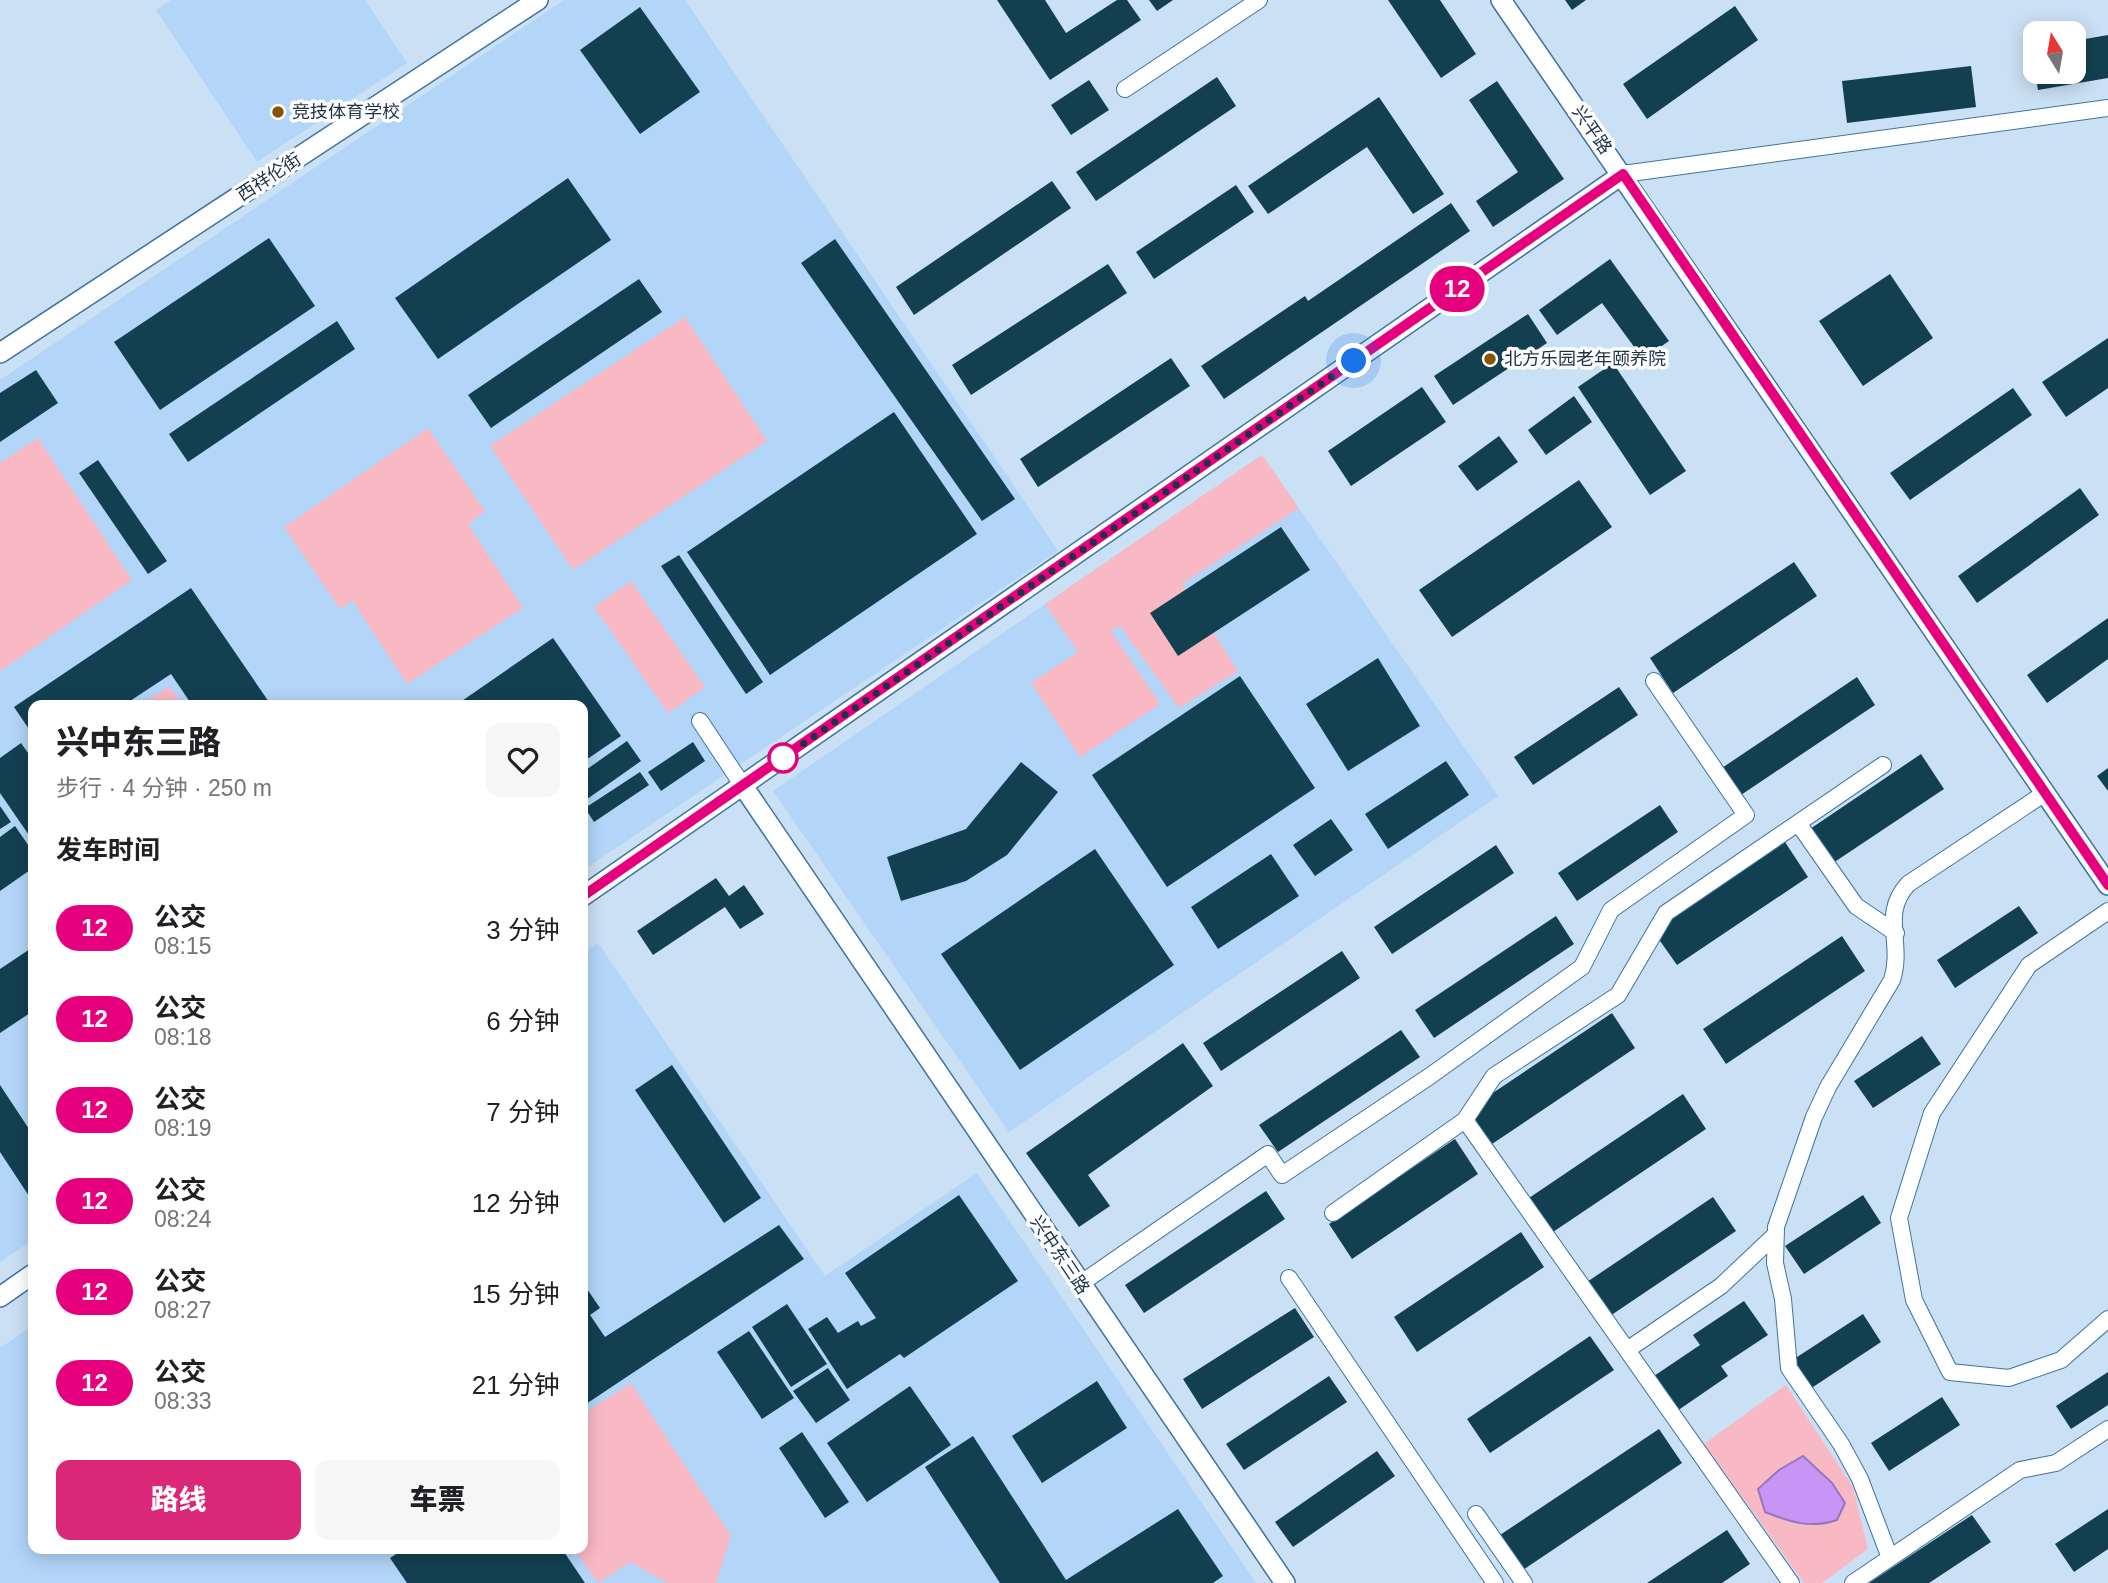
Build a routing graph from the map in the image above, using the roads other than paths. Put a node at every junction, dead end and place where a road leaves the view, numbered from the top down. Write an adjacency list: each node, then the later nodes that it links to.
1 (538, 0): 7 (street, 西祥伦街)
2 (1259, 0): 4 (street)
3 (1501, 0): 6 (street, 兴平路)
4 (1125, 89)
5 (2108, 108): 6 (street)
6 (1623, 174): 11 (street); 12 (street, 兴平路)
7 (0, 353)
8 (1654, 681): 23 (street)
9 (700, 721): 11 (street)
10 (1883, 765): 13 (street)
11 (743, 786): 15 (street); 23 (street, 兴中东三路)
12 (2045, 793): 14 (street, 兴平路); 17 (street)
13 (1798, 823): 17 (street); 18 (street)
14 (2108, 886)
15 (588, 893)
16 (2108, 911): 25 (street)
17 (1896, 933): 20 (street)
18 (1465, 1120): 19 (street); 26 (street)
19 (1333, 1213)
20 (1776, 1234): 26 (street); 29 (street)
21 (28, 1277): 24 (street)
22 (1289, 1278): 31 (street)
23 (1080, 1284): 30 (street, 兴中东三路)
24 (0, 1297)
25 (2108, 1319)
26 (1627, 1350): 33 (street)
27 (2108, 1429): 29 (street)
28 (1476, 1514): 32 (street)
29 (1890, 1558): 34 (street)
30 (1285, 1583)
31 (1495, 1583)
32 (1524, 1583)
33 (1791, 1583)
34 (1853, 1583)

